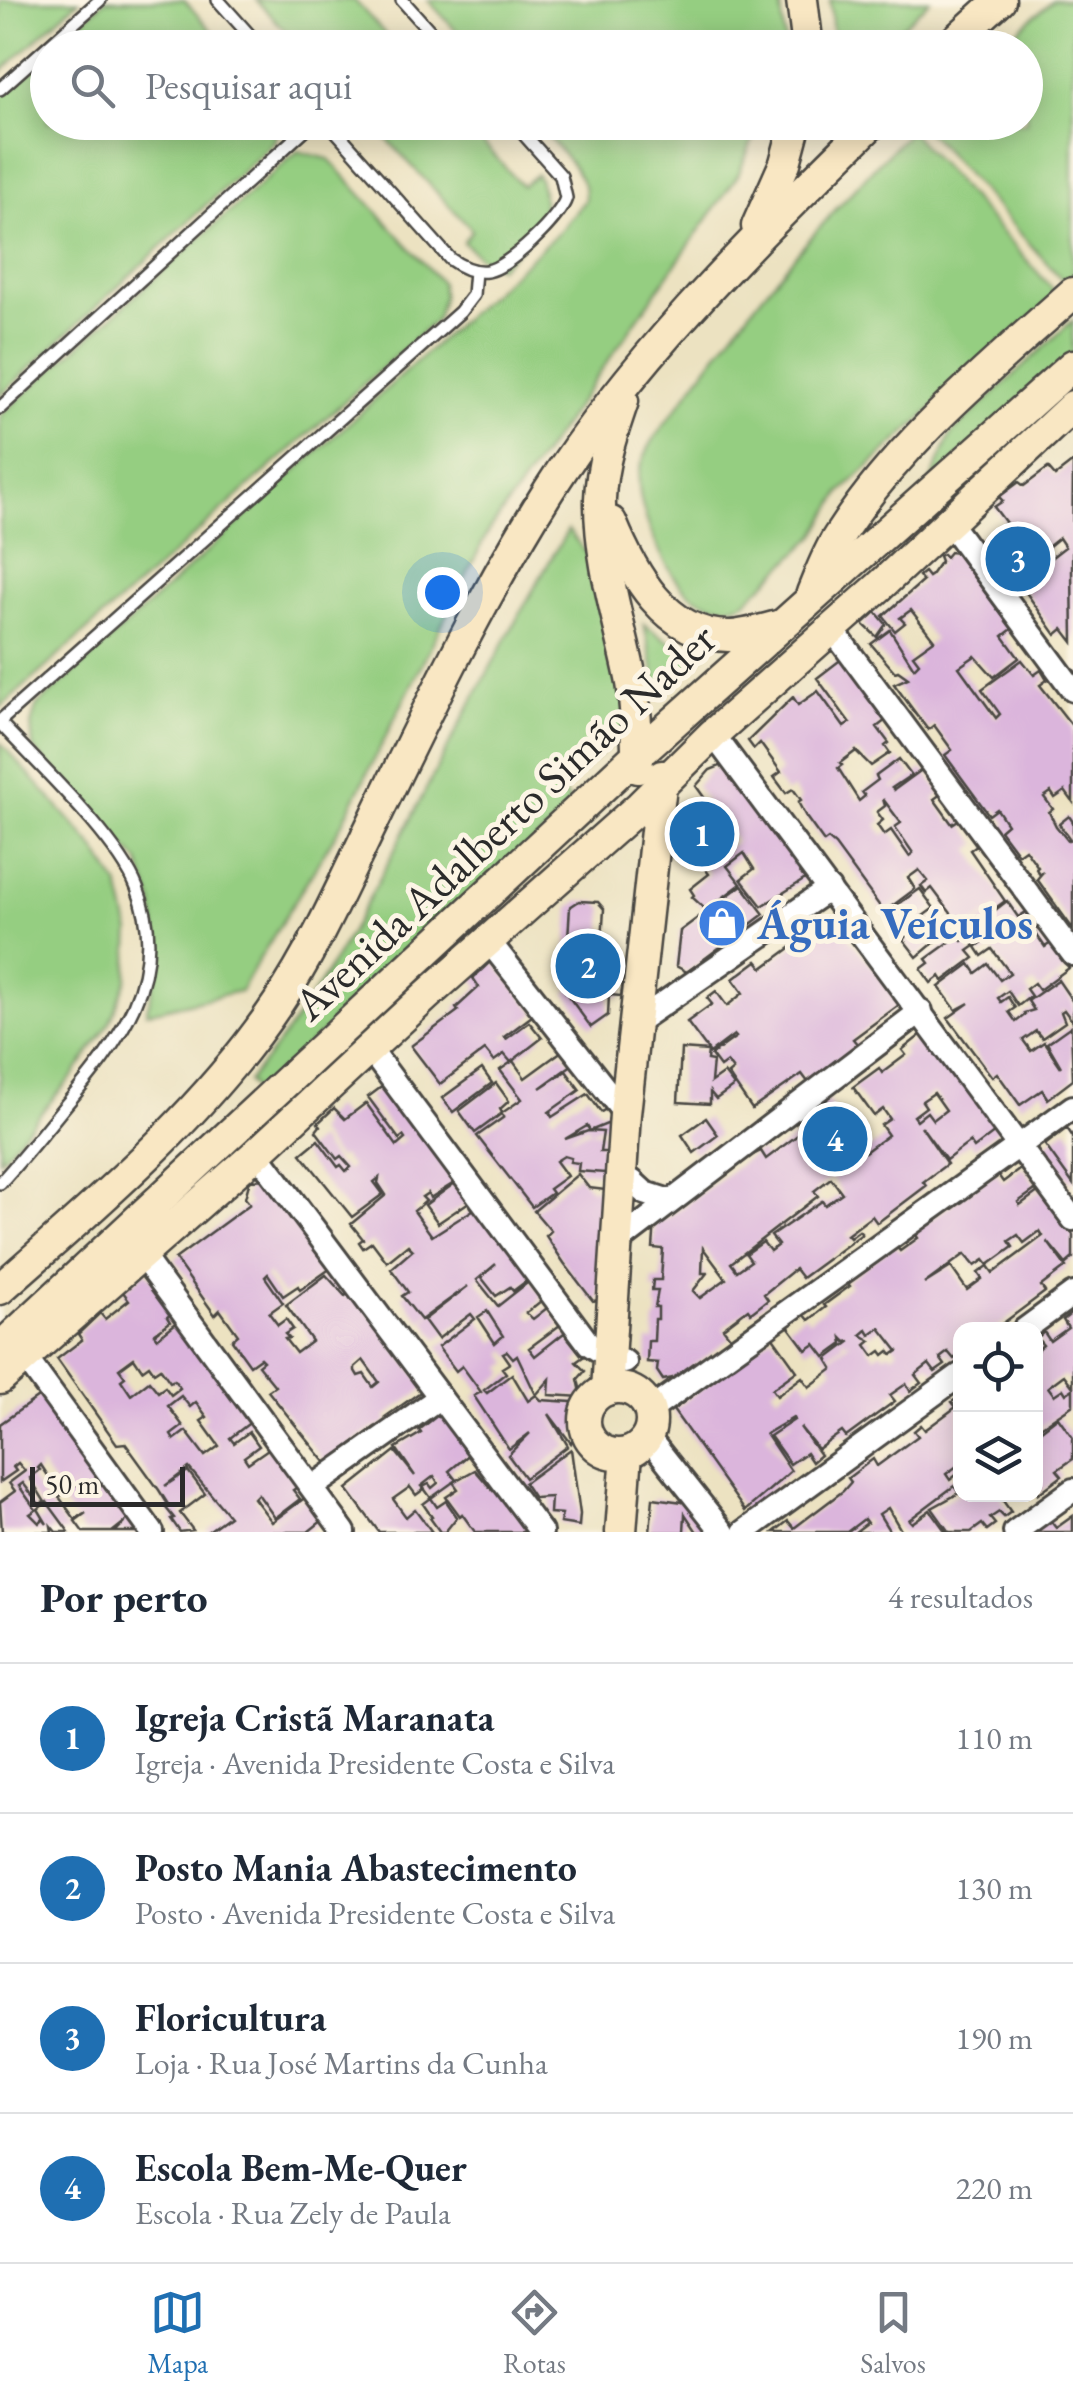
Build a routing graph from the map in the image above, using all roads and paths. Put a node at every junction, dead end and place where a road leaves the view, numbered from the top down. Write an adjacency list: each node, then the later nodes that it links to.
1 (100, 0): 6 (lane)
2 (218, 0): 7 (lane)
3 (402, 0): 8 (lane)
4 (802, 0): 9 (main road)
5 (1000, 0): 10 (main road)
6 (67, 30)
7 (245, 30)
8 (429, 30)
9 (806, 30)
10 (967, 30)
11 (30, 63): 12 (lane)
12 (0, 90)
13 (294, 140): 23 (lane)
14 (344, 140): 19 (lane)
15 (529, 140): 19 (lane)
16 (790, 140): 18 (main road)
17 (855, 140): 18 (main road, Avenida Adalberto Simão Nader)
18 (744, 250): 22 (main road, Avenida Adalberto Simão Nader)
19 (475, 271): 30 (lane)
20 (1073, 292): 27 (main road)
21 (1073, 364): 27 (main road, Avenida Adalberto Simão Nader)
22 (630, 379): 25 (main road); 52 (main road, Avenida Adalberto Simão Nader)
23 (0, 408)
24 (1068, 421): 26 (main road, Avenida Adalberto Simão Nader)
25 (600, 496): 27 (main road); 32 (main road)
26 (948, 521): 28 (main road, Avenida Adalberto Simão Nader); 29 (street)
27 (796, 614): 32 (main road, Avenida Adalberto Simão Nader)
28 (832, 629): 31 (main road, Avenida Adalberto Simão Nader); 38 (street)
29 (1073, 690)
30 (0, 722): 47 (lane)
31 (713, 734): 33 (main road, Avenida Adalberto Simão Nader); 35 (street)
32 (648, 746): 33 (main road); 34 (main road); 55 (main road, Avenida Adalberto Simão Nader)
33 (662, 784): 34 (main road, Avenida Adalberto Simão Nader); 37 (main road)
34 (640, 806): 36 (main road, Avenida Adalberto Simão Nader); 37 (main road)
35 (830, 889): 39 (street); 40 (street)
36 (488, 940): 41 (main road, Avenida Adalberto Simão Nader); 43 (street)
37 (644, 954): 40 (main road)
38 (1073, 954)
39 (921, 1011): 44 (street); 48 (street)
40 (636, 1023): 43 (main road); 46 (main road)
41 (370, 1048): 45 (main road, Avenida Adalberto Simão Nader); 56 (street)
42 (1073, 1108): 44 (street)
43 (624, 1114): 50 (main road)
44 (1020, 1145): 49 (street); 60 (street)
45 (256, 1153): 51 (main road, Avenida Adalberto Simão Nader); 59 (street)
46 (632, 1181): 48 (street); 50 (main road)
47 (0, 1183)
48 (670, 1201): 50 (street)
49 (1073, 1219)
50 (623, 1237): 56 (main road)
51 (140, 1253): 55 (main road, Avenida Adalberto Simão Nader); 61 (street)
52 (0, 1289)
53 (1073, 1294): 54 (street)
54 (1035, 1322)
55 (12, 1352): 57 (main road, Avenida Adalberto Simão Nader); 63 (street)
56 (618, 1374): 60 (main road); 60 (main road)
57 (0, 1379)
58 (953, 1381): 69 (street)
59 (440, 1397): 61 (street); 65 (street)
60 (633, 1438): 66 (main road); 67 (main road); 68 (street)
61 (313, 1487): 64 (street)
62 (1073, 1490): 70 (street)
63 (152, 1532)
64 (344, 1532)
65 (541, 1532)
66 (603, 1532)
67 (621, 1532)
68 (723, 1532)
69 (744, 1532)
70 (1015, 1532)

